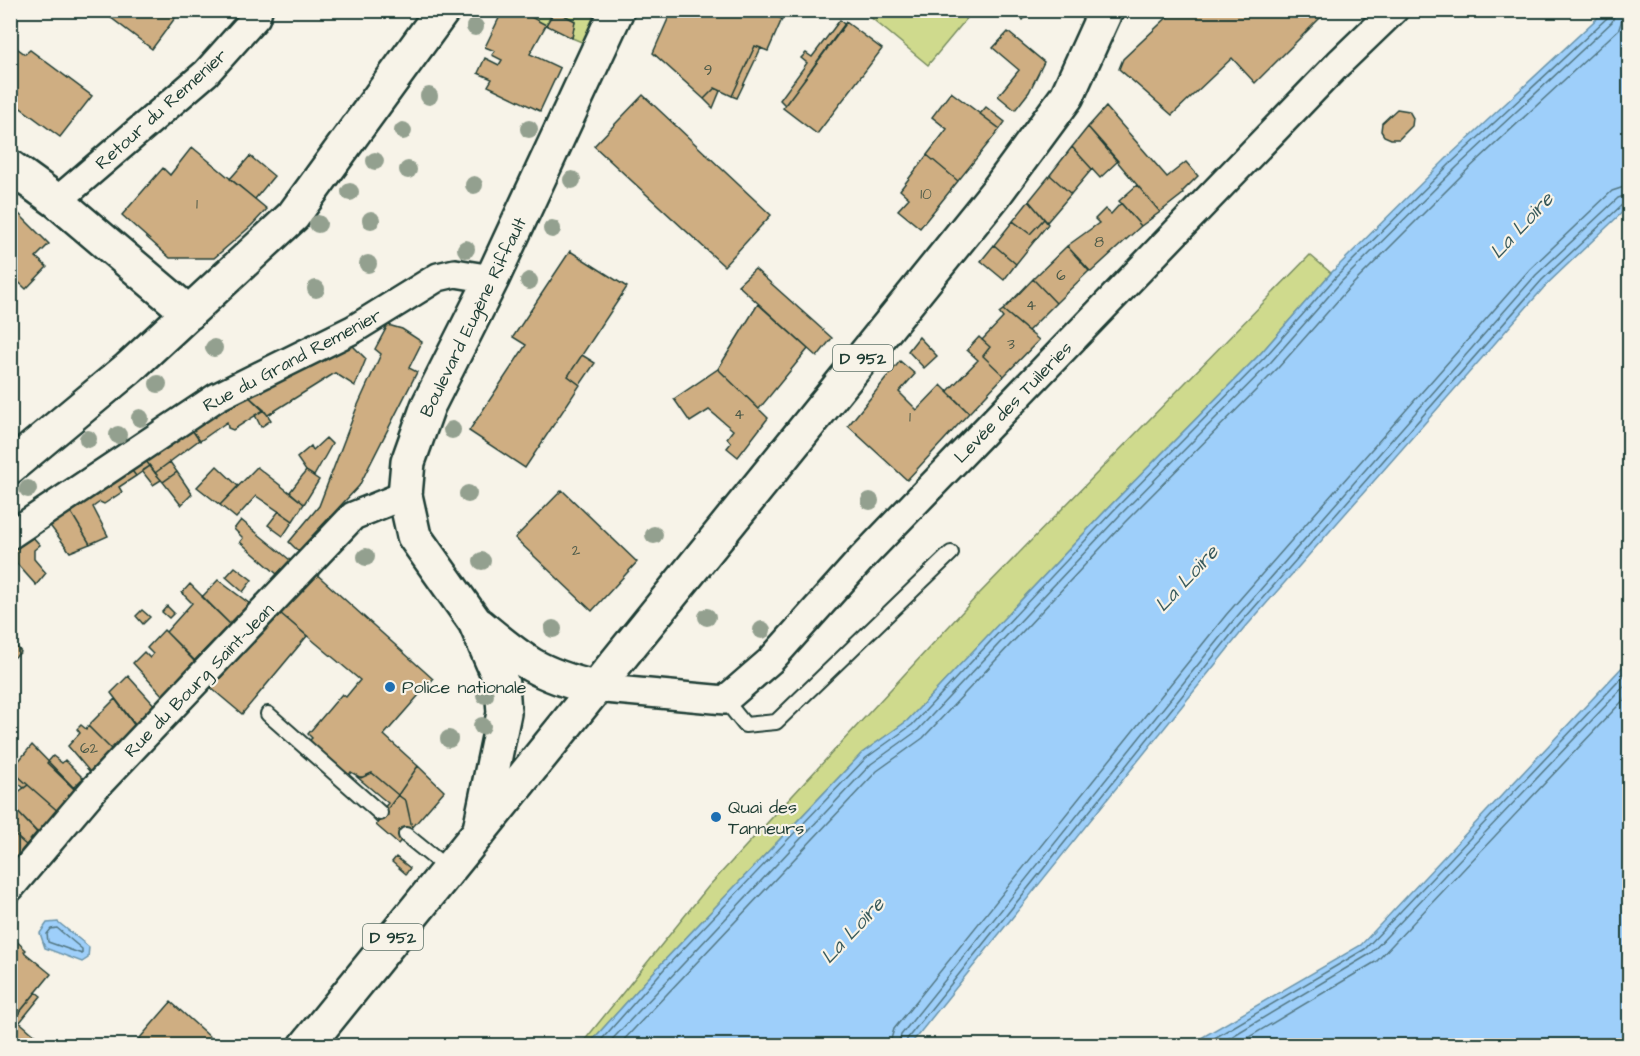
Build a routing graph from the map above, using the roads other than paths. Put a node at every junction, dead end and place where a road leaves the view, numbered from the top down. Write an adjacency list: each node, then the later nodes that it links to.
1 (258, 10): 7 (street, Retour du Remenier)
2 (443, 10): 9 (main road)
3 (617, 10): 8 (main road, Boulevard Eugène Riffault)
4 (1107, 10): 15 (main road, D 952)
5 (1394, 10): 16 (street, Levée des Tuileries)
6 (10, 167): 7 (main road)
7 (57, 201): 9 (main road)
8 (492, 279): 11 (main road, Boulevard Eugène Riffault); 12 (street, Rue du Grand Remenier)
9 (189, 313): 10 (main road)
10 (10, 467)
11 (405, 495): 14 (main road, Boulevard Eugène Riffault); 22 (street, Rue du Bourg Saint-Jean)
12 (10, 535)
13 (951, 553): 16 (lane)
14 (475, 622): 15 (main road, Boulevard Eugène Riffault); 19 (main road, Boulevard Eugène Riffault)
15 (594, 688): 16 (street); 19 (main road, D 952)
16 (724, 700)
17 (268, 714): 18 (lane)
18 (380, 813)
19 (480, 829): 21 (main road, D 952)
20 (406, 835): 21 (lane)
21 (448, 869): 23 (main road, D 952)
22 (10, 888)
23 (306, 1046)

